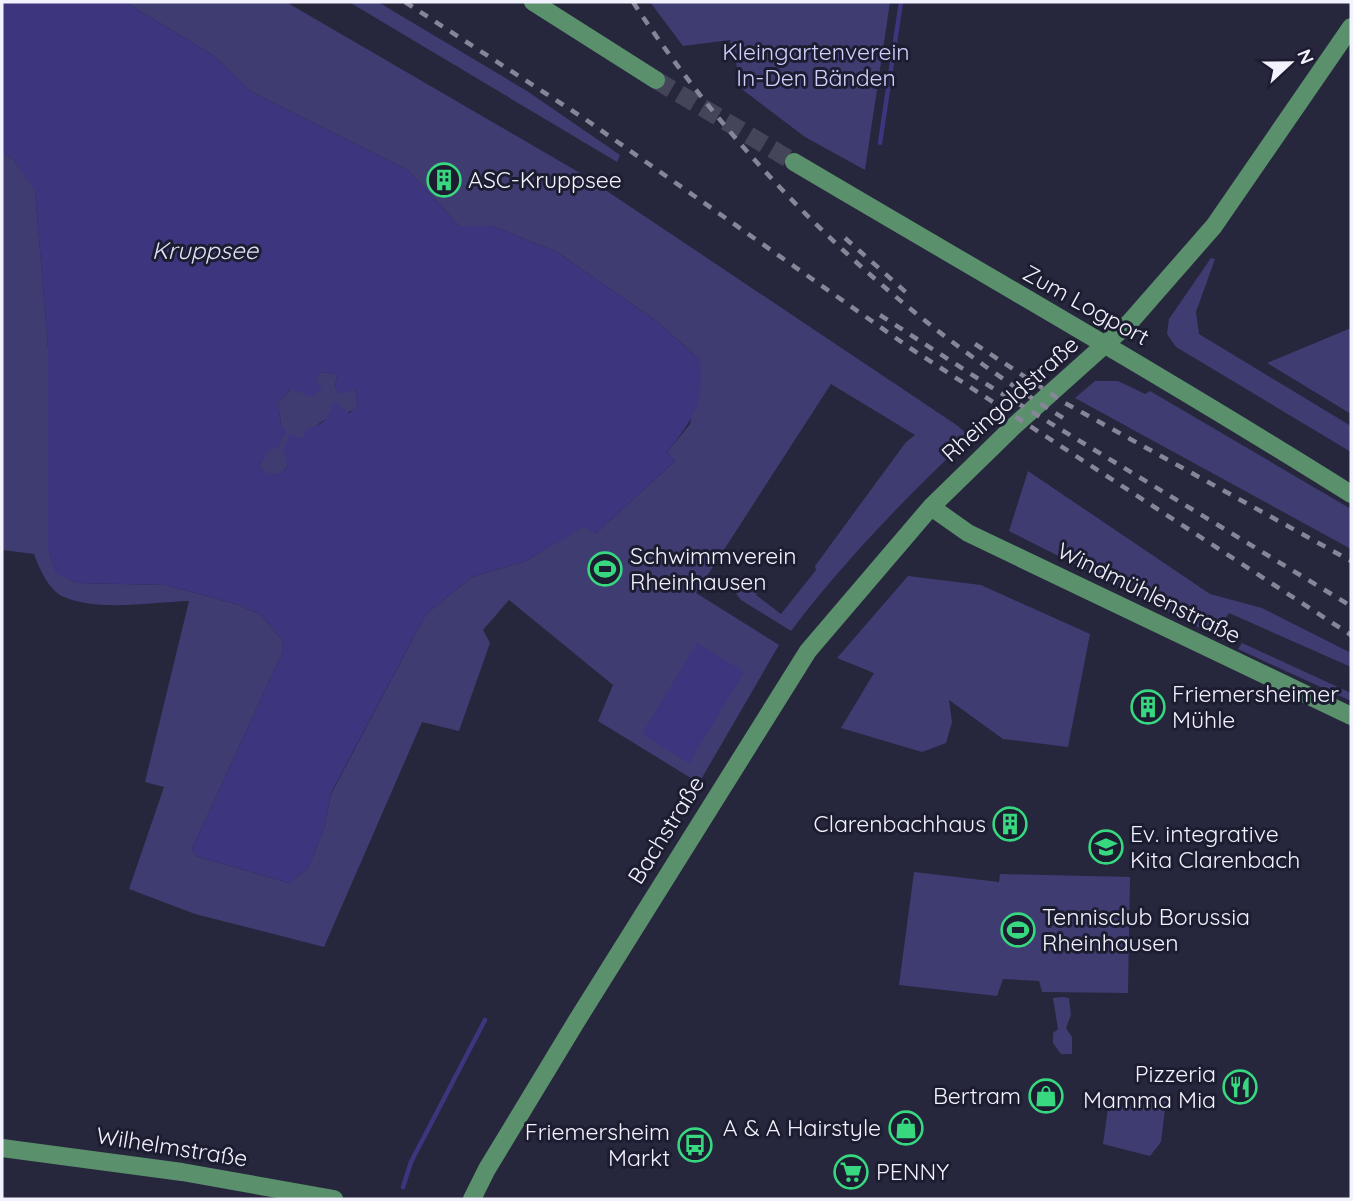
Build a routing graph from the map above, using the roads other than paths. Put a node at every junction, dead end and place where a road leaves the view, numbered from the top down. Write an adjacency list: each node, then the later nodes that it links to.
1 (533, 2): 3 (street)
2 (1351, 27): 5 (street, Rheingoldstraße)
3 (656, 79)
4 (794, 162): 5 (street, Zum Logport)
5 (1105, 346): 6 (street, Zum Logport); 7 (street, Rheingoldstraße)
6 (1351, 494)
7 (930, 507): 8 (street, Windmühlenstraße); 11 (street, Bachstraße)
8 (1351, 716)
9 (2, 1149): 10 (street, Wilhelmstraße)
10 (334, 1199)
11 (472, 1199)

